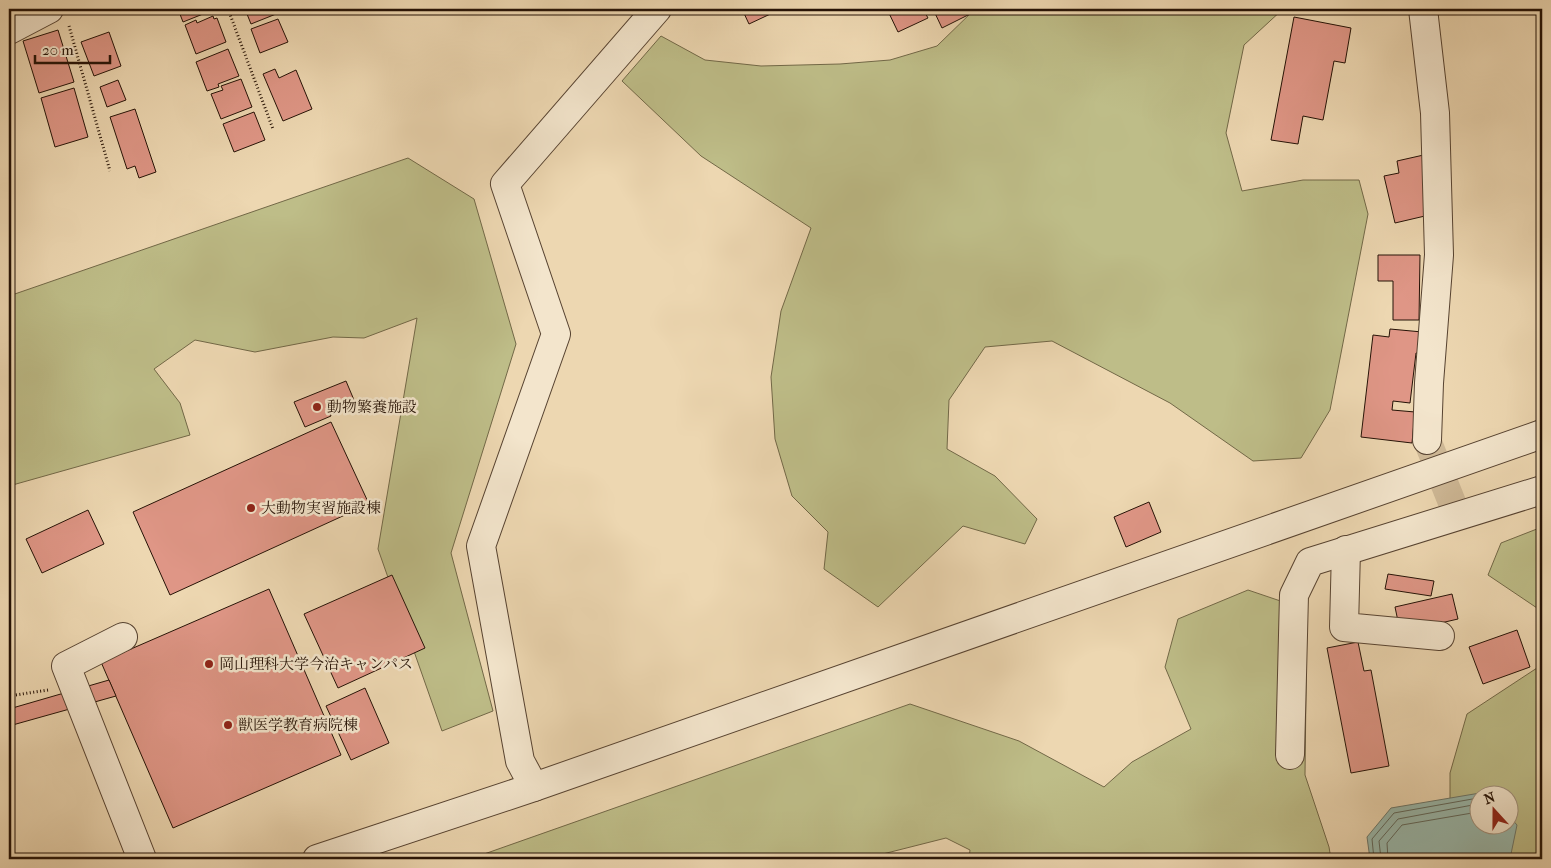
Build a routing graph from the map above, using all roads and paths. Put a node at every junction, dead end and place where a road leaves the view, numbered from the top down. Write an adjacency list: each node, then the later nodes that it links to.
1 (228, 9): 6 (path)
2 (657, 9): 17 (street)
3 (1423, 9): 9 (street)
4 (58, 14): 5 (street); 7 (path)
5 (9, 30)
6 (273, 129)
7 (110, 170)
8 (1542, 434): 17 (street)
9 (1428, 440)
10 (1542, 490): 11 (street)
11 (1346, 550): 12 (street); 16 (street)
12 (1440, 636)
13 (123, 637): 14 (street)
14 (73, 686): 15 (path); 18 (street)
15 (9, 696)
16 (1290, 755)
17 (534, 787): 19 (street)
18 (142, 859)
19 (317, 859)

